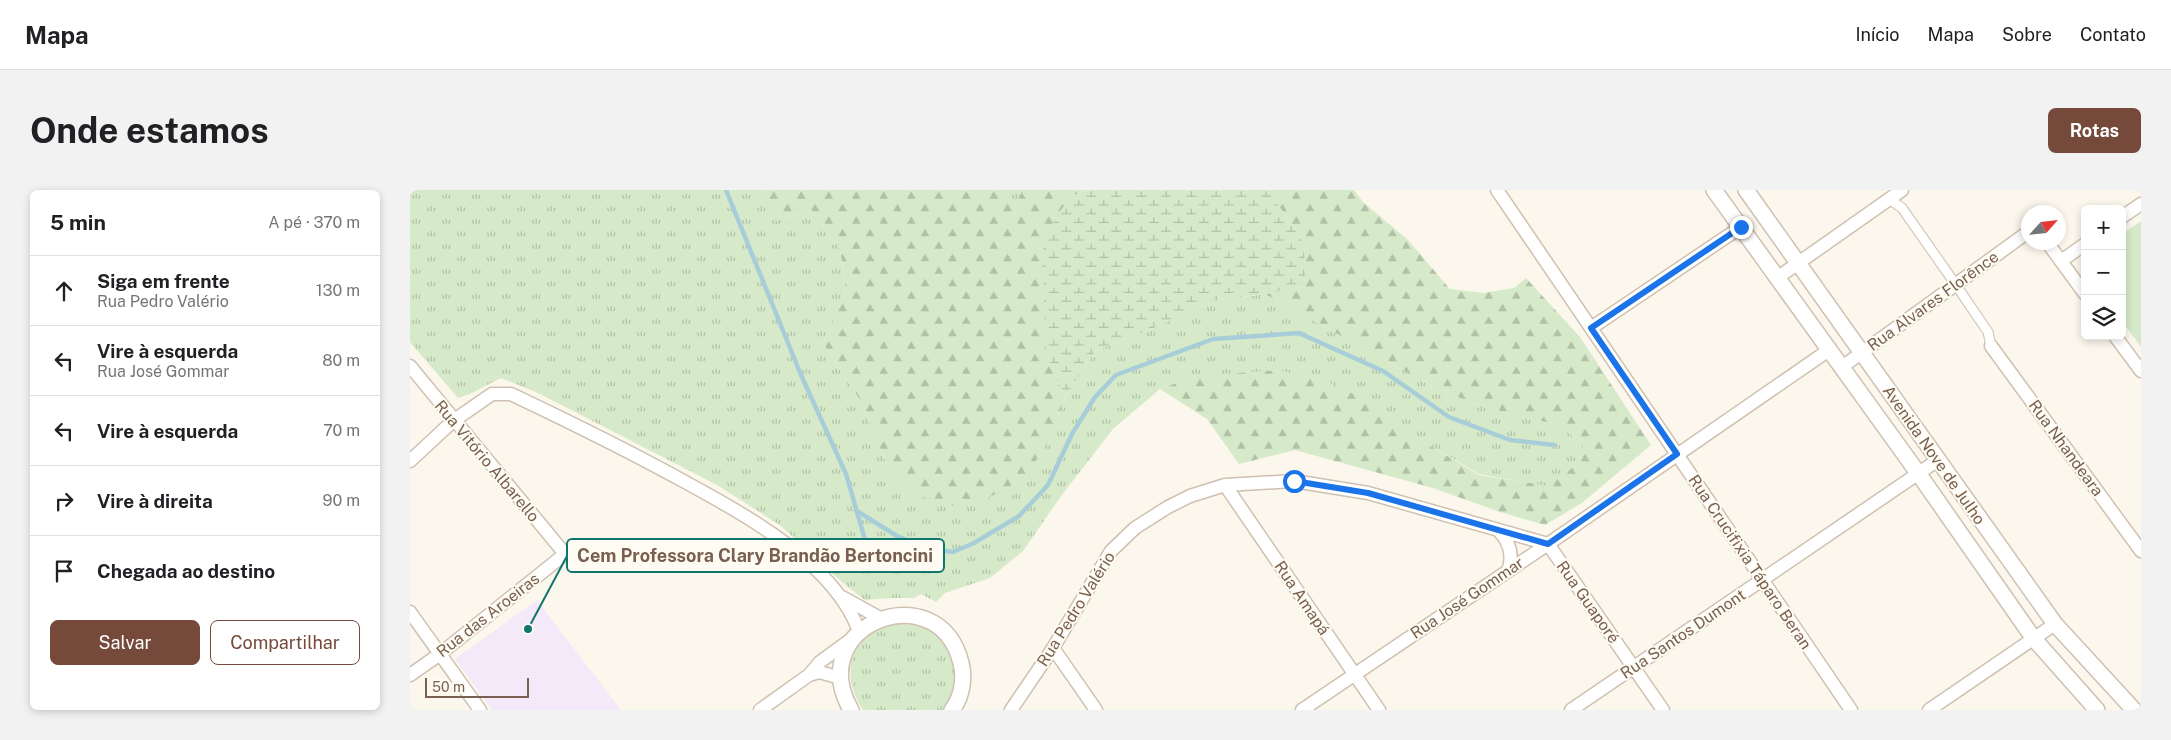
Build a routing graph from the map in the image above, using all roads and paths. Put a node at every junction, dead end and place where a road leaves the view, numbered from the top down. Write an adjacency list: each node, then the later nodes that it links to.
1 (1496, 190): 17 (street, Rua Crucifixia Táparo Beran)
2 (1714, 190): 8 (street, Avenida Nove de Julho)
3 (1746, 190): 13 (street, Avenida Nove de Julho)
4 (1902, 190): 5 (street)
5 (1886, 195): 13 (street); 15 (street)
6 (2141, 204): 7 (street)
7 (2126, 214)
8 (1741, 227): 14 (street, Avenida Nove de Julho); 17 (street)
9 (2021, 237): 15 (street, Rua Alvares Florênce)
10 (2081, 247): 12 (street)
11 (2053, 250): 12 (street)
12 (2061, 261): 16 (street)
13 (1798, 263): 14 (street); 21 (street, Avenida Nove de Julho)
14 (1777, 278): 20 (street, Avenida Nove de Julho)
15 (1956, 285): 19 (street); 21 (street, Rua Alvares Florênce)
16 (2081, 288)
17 (1591, 328): 26 (street, Rua Crucifixia Táparo Beran)
18 (2119, 340): 24 (street)
19 (1992, 346): 33 (street, Rua Nhandeara)
20 (1829, 350): 23 (street, Avenida Nove de Julho); 26 (street, Rua José Gommar)
21 (1862, 353): 23 (street, Rua Alvares Florênce); 27 (street, Avenida Nove de Julho)
22 (410, 366): 25 (street, Rua Vitório Albarello)
23 (1842, 367): 29 (street, Avenida Nove de Julho)
24 (2141, 371)
25 (453, 421): 28 (street); 34 (street, Rua Vitório Albarello); 37 (street)
26 (1677, 454): 32 (street, Rua José Gommar); 36 (street, Rua Crucifixia Táparo Beran)
27 (1938, 460): 29 (street, Rua Santos Dumont); 40 (street, Avenida Nove de Julho)
28 (410, 461)
29 (1918, 473): 36 (street, Rua Santos Dumont); 42 (street, Avenida Nove de Julho)
30 (1224, 485): 31 (street, Rua Pedro Valério); 43 (street, Rua Pedro Valério); 46 (street, Rua Amapá)
31 (1498, 530): 32 (street, Rua Pedro Valério); 35 (street)
32 (1548, 544): 35 (street, Rua José Gommar); 45 (street, Rua Guaporé)
33 (2141, 551)
34 (565, 554): 44 (street, Rua das Aroeiras)
35 (1508, 571): 46 (street, Rua José Gommar)
36 (1762, 580): 45 (street, Rua Santos Dumont); 60 (street, Rua Crucifixia Táparo Beran)
37 (840, 596): 39 (street); 41 (street)
38 (410, 612): 44 (street)
39 (880, 618): 41 (street); 53 (street)
40 (2055, 624): 42 (street); 63 (street, Avenida Nove de Julho)
41 (856, 635): 48 (street); 49 (street)
42 (2034, 639): 61 (street); 62 (street, Avenida Nove de Julho)
43 (1053, 648): 54 (street, Rua Pedro Valério); 55 (street)
44 (440, 654): 47 (street, Rua das Aroeiras); 51 (street)
45 (1633, 668): 58 (street, Rua Santos Dumont); 59 (street, Rua Guaporé)
46 (1354, 674): 56 (street, Rua José Gommar); 57 (street, Rua Amapá)
47 (410, 675)
48 (809, 675): 49 (street); 50 (street)
49 (841, 678): 52 (street)
50 (762, 709)
51 (480, 710)
52 (852, 710)
53 (952, 710)
54 (1011, 710)
55 (1096, 710)
56 (1302, 710)
57 (1379, 710)
58 (1571, 710)
59 (1663, 710)
60 (1851, 710)
61 (1929, 710)
62 (2097, 710)
63 (2134, 710)

